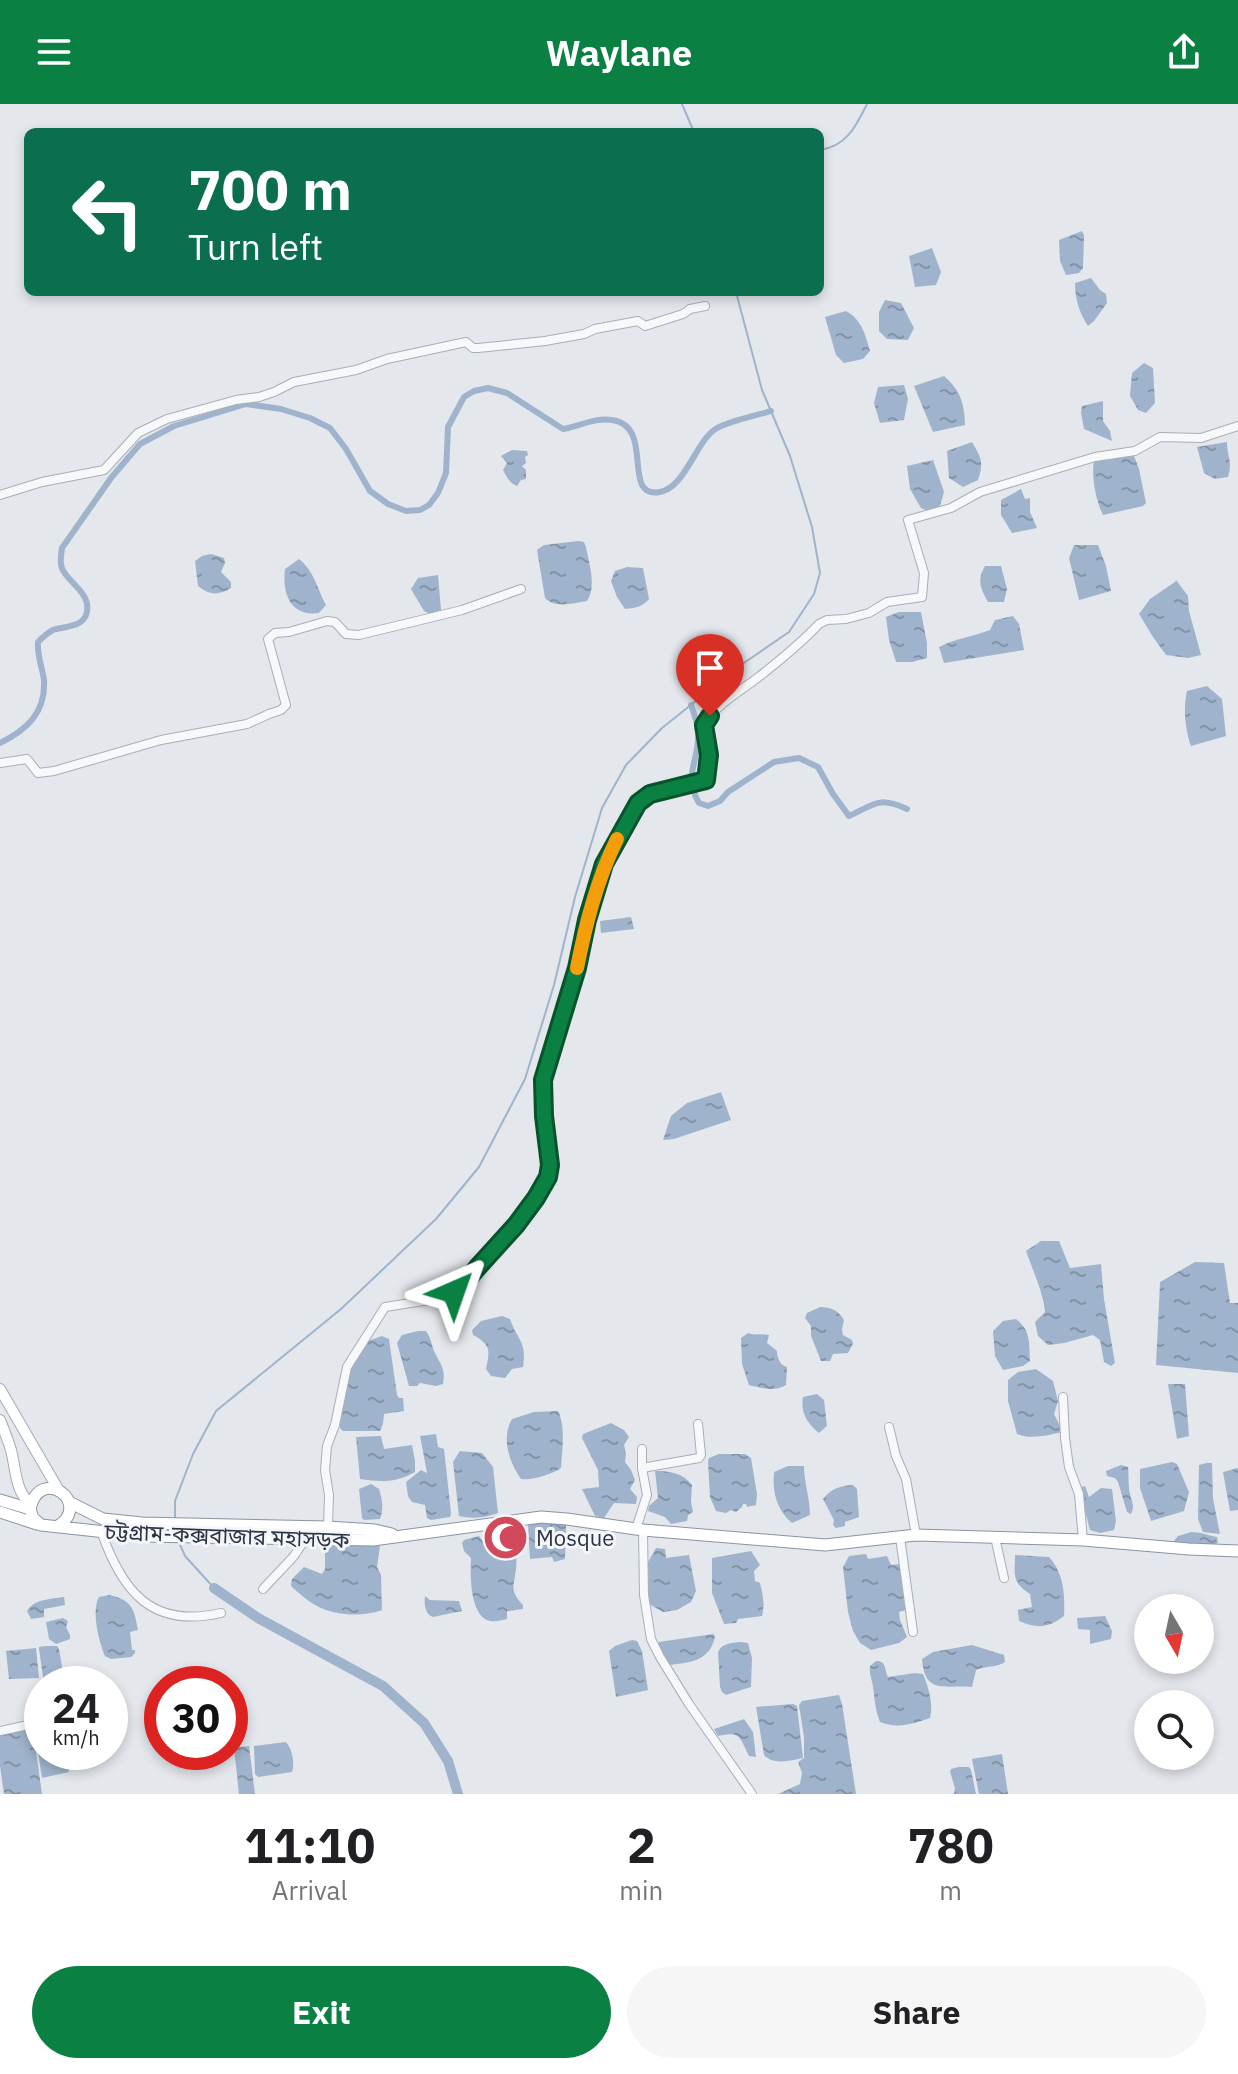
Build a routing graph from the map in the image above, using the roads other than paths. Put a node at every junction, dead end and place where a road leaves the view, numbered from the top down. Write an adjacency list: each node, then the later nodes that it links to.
1 (705, 306): 3 (street)
2 (1238, 426): 21 (street)
3 (0, 495)
4 (521, 589): 5 (street)
5 (0, 763)
6 (0, 1389): 13 (main road)
7 (1063, 1397): 30 (street)
8 (0, 1420): 16 (main road)
9 (698, 1424): 12 (street)
10 (889, 1427): 25 (street)
11 (642, 1449): 12 (street)
12 (642, 1468): 23 (street)
13 (58, 1489): 15 (highway); 16 (highway)
14 (0, 1500): 16 (highway)
15 (69, 1502): 19 (highway); 22 (highway, চট্টগ্রাম-কক্সবাজার মহাসড়ক)
16 (30, 1506): 18 (highway)
17 (0, 1512): 18 (highway)
18 (41, 1525): 19 (highway)
19 (58, 1526): 24 (highway, চট্টগ্রাম-কক্সবাজার মহাসড়ক)
20 (312, 1527): 21 (highway, চট্টগ্রাম-কক্সবাজার মহাসড়ক); 22 (highway, চট্টগ্রাম-কক্সবাজার মহাসড়ক); 29 (street)
21 (328, 1527): 26 (highway, চট্টগ্রাম-কক্সবাজার মহাসড়ক)
22 (206, 1530): 24 (highway, চট্টগ্রাম-কক্সবাজার মহাসড়ক); 29 (highway, চট্টগ্রাম-কক্সবাজার মহাসড়ক)
23 (640, 1530): 26 (highway, চট্টগ্রাম-কক্সবাজার মহাসড়ক); 27 (highway, চট্টগ্রাম-কক্সবাজার মহাসড়ক); 38 (street)
24 (101, 1531): 34 (street)
25 (916, 1535): 27 (highway, চট্টগ্রাম-কক্সবাজার মহাসড়ক); 28 (highway, চট্টগ্রাম-কক্সবাজার মহাসড়ক)
26 (396, 1536): 29 (highway, চট্টগ্রাম-কক্সবাজার মহাসড়ক)
27 (900, 1537): 35 (street)
28 (995, 1537): 30 (highway, চট্টগ্রাম-কক্সবাজার মহাসড়ক); 32 (street)
29 (306, 1539): 33 (street)
30 (1083, 1540): 31 (highway, চট্টগ্রাম-কক্সবাজার মহাসড়ক)
31 (1238, 1551)
32 (1004, 1578)
33 (263, 1589)
34 (221, 1613)
35 (913, 1632)
36 (24, 1726): 37 (street)
37 (0, 1731)
38 (752, 1794)

